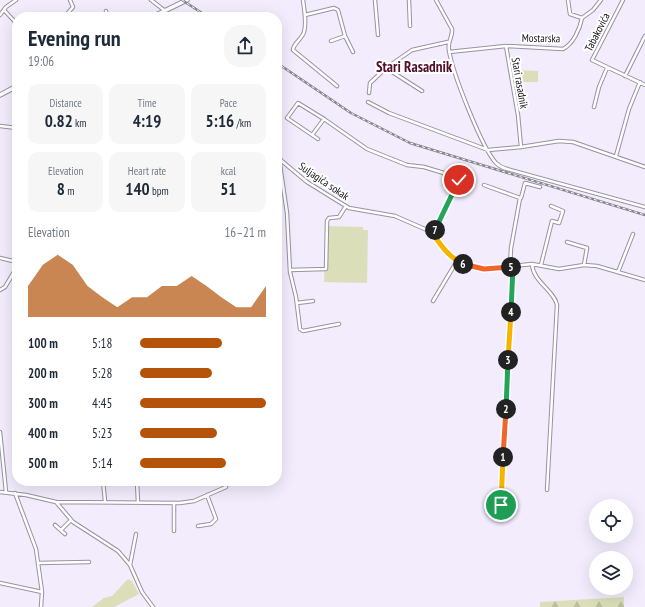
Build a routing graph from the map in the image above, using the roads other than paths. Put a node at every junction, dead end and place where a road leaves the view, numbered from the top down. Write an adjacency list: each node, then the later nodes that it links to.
1 (16, 0): 12 (street)
2 (70, 0): 14 (street)
3 (151, 0): 13 (street)
4 (187, 0): 13 (main road)
5 (303, 0): 17 (street)
6 (375, 0): 21 (street)
7 (409, 0): 20 (street)
8 (436, 0): 25 (street)
9 (568, 0): 18 (street)
10 (601, 0): 18 (street, Mostarska)
11 (623, 0): 30 (street, Tabakovića)
12 (3, 10): 16 (street); 19 (street)
13 (164, 10): 15 (main road)
14 (69, 12)
15 (161, 12)
16 (0, 15)
17 (305, 15): 22 (street); 34 (street)
18 (582, 18): 26 (street, Mostarska)
19 (12, 19)
20 (410, 26)
21 (378, 35)
22 (345, 36): 24 (street); 27 (street)
23 (645, 36): 31 (street)
24 (331, 41)
25 (448, 42): 28 (street); 29 (street)
26 (506, 46): 28 (street, Stari rasadnik); 46 (street, Stari rasadnik)
27 (353, 52)
28 (449, 52): 47 (street)
29 (386, 68): 36 (street); 37 (street)
30 (607, 68): 31 (street, Tabakovića); 40 (street)
31 (625, 76): 32 (street, Tabakovića)
32 (640, 82): 33 (street, Tabakovića); 48 (street)
33 (645, 85)
34 (337, 86)
35 (12, 89): 38 (main road)
36 (422, 91)
37 (369, 93)
38 (0, 95)
39 (368, 102): 47 (street)
40 (594, 107)
41 (324, 118): 44 (street); 44 (street); 58 (street)
42 (0, 126): 43 (street)
43 (12, 127)
44 (312, 135): 45 (street)
45 (318, 139)
46 (521, 147): 47 (street); 48 (street)
47 (488, 150): 57 (street)
48 (616, 156): 50 (street)
49 (282, 161): 55 (street, Suljagića sokak)
50 (645, 167)
51 (282, 179): 68 (street)
52 (484, 185): 54 (street)
53 (540, 187): 54 (street)
54 (520, 198): 67 (street)
55 (346, 206): 58 (street, Suljagića sokak); 68 (street)
56 (552, 206): 65 (street)
57 (645, 207)
58 (433, 234): 63 (street, Suljagića sokak)
59 (633, 234): 69 (street)
60 (567, 242): 66 (street)
61 (0, 258): 62 (street)
62 (12, 261)
63 (457, 261): 67 (street, Suljagića sokak); 74 (street)
64 (532, 264): 65 (street, Suljagića sokak); 67 (street, Suljagića sokak); 81 (street)
65 (541, 265): 66 (street, Suljagića sokak)
66 (584, 265): 69 (street, Suljagića sokak)
67 (511, 266): 90 (street)
68 (290, 270): 75 (street)
69 (618, 272): 71 (street, Suljagića sokak)
70 (12, 275): 72 (street)
71 (645, 280)
72 (0, 290)
73 (312, 301): 75 (street)
74 (433, 301)
75 (297, 303): 76 (street)
76 (339, 324)
77 (0, 432): 83 (street)
78 (104, 486): 86 (street)
79 (137, 486): 88 (street)
80 (226, 487): 85 (street)
81 (547, 490)
82 (0, 492): 83 (street)
83 (6, 492): 84 (street)
84 (14, 493): 87 (street); 99 (street)
85 (207, 495): 89 (street); 93 (street)
86 (105, 501): 87 (street); 88 (street)
87 (56, 502): 91 (street)
88 (138, 503): 89 (street)
89 (174, 503): 95 (street)
90 (501, 505)
91 (71, 520): 94 (street); 100 (street)
92 (55, 525): 94 (street)
93 (198, 526)
94 (61, 530): 96 (street)
95 (174, 531)
96 (65, 534)
97 (136, 534): 100 (street)
98 (89, 562): 99 (street)
99 (38, 563): 102 (street)
100 (130, 565): 104 (street)
101 (0, 583): 102 (street)
102 (42, 592): 103 (street)
103 (42, 607)
104 (153, 607)

